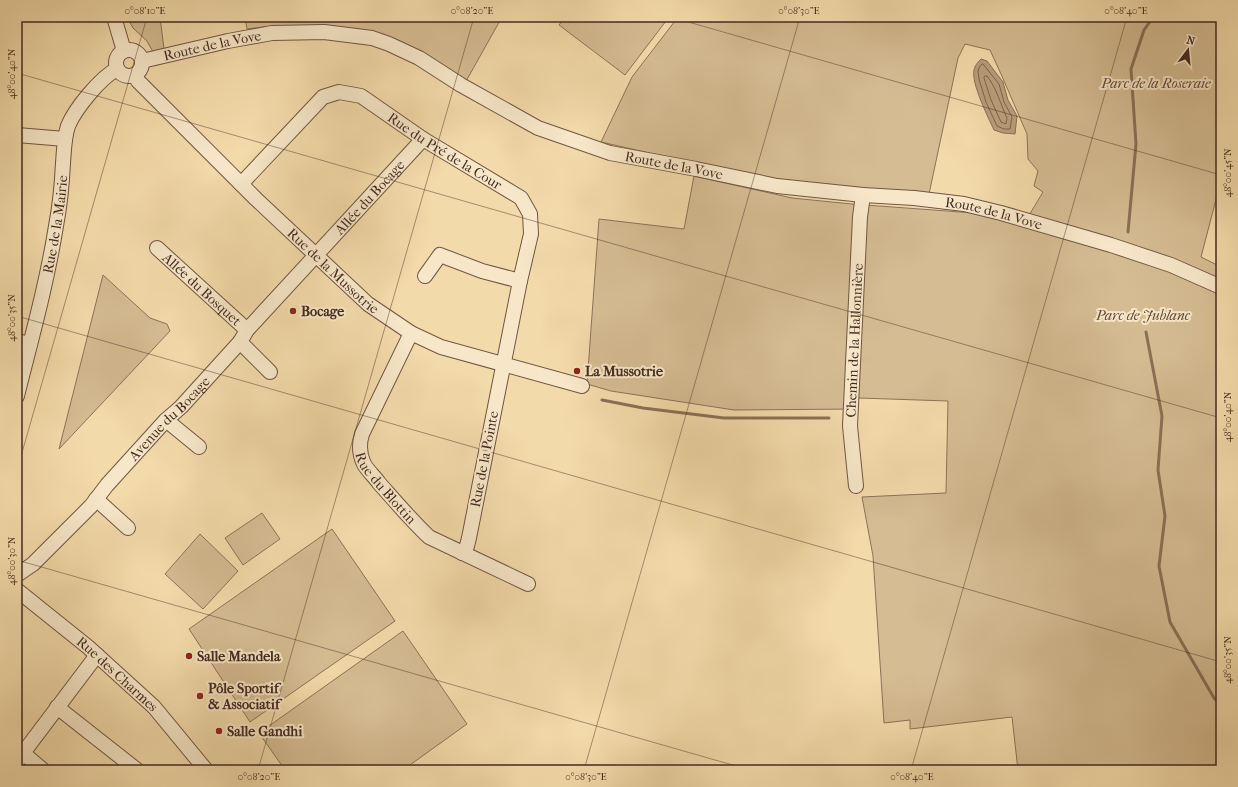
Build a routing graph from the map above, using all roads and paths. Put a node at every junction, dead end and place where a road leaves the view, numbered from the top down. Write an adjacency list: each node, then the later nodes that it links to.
1 (114, 17): 2 (street)
2 (124, 51): 3 (street); 4 (street)
3 (142, 61): 5 (street); 10 (street, Route de la Vove)
4 (117, 70): 5 (street); 7 (street, Rue de la Mairie)
5 (135, 75): 9 (street, Rue de la Mussotrie)
6 (17, 136): 7 (street)
7 (65, 139): 18 (street, Rue de la Mairie)
8 (423, 139): 9 (street, Rue du Pré de la Cour); 12 (street, Allée du Bocage); 14 (street, Rue du Pré de la Cour)
9 (241, 184): 12 (street, Rue de la Mussotrie)
10 (863, 196): 15 (street, Route de la Vove); 25 (street, Chemin de la Hallonnière)
11 (157, 248): 17 (street, Allée du Bosquet)
12 (315, 255): 16 (street, Rue de la Mussotrie); 17 (street, Avenue du Bocage)
13 (425, 276): 14 (street)
14 (520, 281): 19 (street, Rue du Pré de la Cour)
15 (1221, 287)
16 (411, 333): 19 (street, Rue de la Mussotrie); 28 (street, Rue du Blottin)
17 (244, 336): 20 (street, Allée du Bosquet); 23 (street, Avenue du Bocage)
18 (23, 342): 22 (street, Rue de la Mairie)
19 (503, 364): 21 (street, Rue de la Mussotrie); 28 (street, Rue de la Pointe)
20 (270, 372)
21 (582, 386)
22 (17, 396)
23 (166, 420): 24 (street); 26 (street, Avenue du Bocage)
24 (199, 447)
25 (856, 486)
26 (96, 499): 27 (street); 29 (street, Avenue du Bocage)
27 (128, 528)
28 (462, 553): 32 (street, Rue du Blottin)
29 (17, 575)
30 (17, 578): 31 (street)
31 (17, 582)
32 (528, 584)
33 (17, 590): 34 (street, Rue des Charmes)
34 (97, 655): 35 (street); 39 (street, Rue des Charmes)
35 (57, 707): 36 (street); 38 (street)
36 (20, 757): 37 (street)
37 (43, 770)
38 (138, 770)
39 (206, 770)

